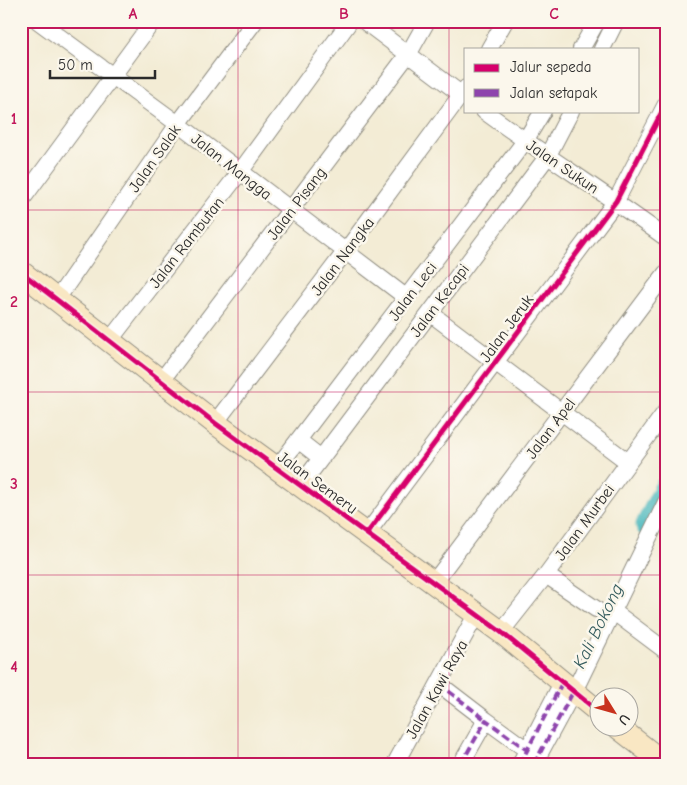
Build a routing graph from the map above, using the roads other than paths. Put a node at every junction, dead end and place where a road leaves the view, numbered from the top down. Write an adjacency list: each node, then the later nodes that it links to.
1 (38, 21): 14 (street, Jalan Mangga)
2 (153, 21): 14 (street)
3 (255, 21): 20 (street, Jalan Salak)
4 (350, 21): 23 (street, Jalan Rambutan)
5 (364, 21): 13 (street)
6 (427, 21): 13 (street, Jalan Pisang)
7 (505, 21): 10 (street)
8 (597, 21): 11 (street)
9 (616, 21): 12 (street)
10 (490, 48)
11 (582, 48)
12 (602, 48)
13 (409, 53): 15 (street); 26 (street, Jalan Pisang)
14 (112, 75): 20 (street, Jalan Mangga); 24 (street)
15 (464, 94): 28 (street, Jalan Nangka)
16 (666, 104): 25 (street, Jalan Jeruk)
17 (485, 112): 21 (street, Jalan Sukun)
18 (542, 112): 21 (street, Jalan Leci)
19 (570, 112): 22 (street, Jalan Kecapi)
20 (178, 124): 23 (street, Jalan Mangga); 32 (street, Jalan Salak)
21 (525, 141): 22 (street, Jalan Sukun); 31 (street, Jalan Leci)
22 (548, 157): 25 (street, Jalan Sukun); 33 (street, Jalan Kecapi)
23 (240, 172): 26 (street, Jalan Mangga); 34 (street, Jalan Rambutan)
24 (21, 201)
25 (616, 201): 27 (street, Jalan Sukun); 35 (street, Jalan Jeruk)
26 (290, 211): 28 (street, Jalan Mangga); 36 (street, Jalan Pisang)
27 (666, 238)
28 (345, 252): 31 (street, Jalan Mangga); 39 (street, Jalan Nangka)
29 (21, 272): 32 (street, Jalan Semeru)
30 (666, 273): 38 (street, Jalan Apel)
31 (407, 298): 40 (street, Jalan Leci)
32 (58, 299): 34 (street, Jalan Semeru)
33 (430, 313): 35 (street); 41 (street, Jalan Kecapi)
34 (110, 340): 36 (street, Jalan Semeru)
35 (496, 363): 38 (street); 46 (street, Jalan Jeruk)
36 (161, 381): 39 (street, Jalan Semeru)
37 (666, 410): 42 (street, Jalan Murbei)
38 (562, 412): 42 (street); 48 (street, Jalan Apel)
39 (215, 423): 43 (street, Jalan Semeru)
40 (298, 440): 41 (street); 43 (street, Jalan Leci)
41 (322, 458): 44 (street, Jalan Kecapi)
42 (628, 462): 47 (street, Jalan Murbei)
43 (277, 468): 44 (street, Jalan Semeru)
44 (301, 485): 46 (street, Jalan Semeru)
45 (666, 502): 50 (street)
46 (368, 532): 48 (street, Jalan Semeru)
47 (546, 575): 49 (street); 52 (street, Jalan Murbei)
48 (434, 582): 51 (street, Jalan Semeru)
49 (596, 609)
50 (614, 612): 53 (street); 55 (street)
51 (477, 614): 52 (street, Jalan Semeru); 54 (street, Jalan Kawi Raya)
52 (501, 632): 55 (street, Jalan Semeru)
53 (664, 644)
54 (439, 684): 57 (street); 60 (street, Jalan Kawi Raya)
55 (568, 688): 56 (street, Jalan Semeru); 59 (street)
56 (590, 705)
57 (486, 720): 59 (street); 61 (street)
58 (632, 738): 62 (street)
59 (533, 760)
60 (395, 764)
61 (461, 764)
62 (665, 764)

